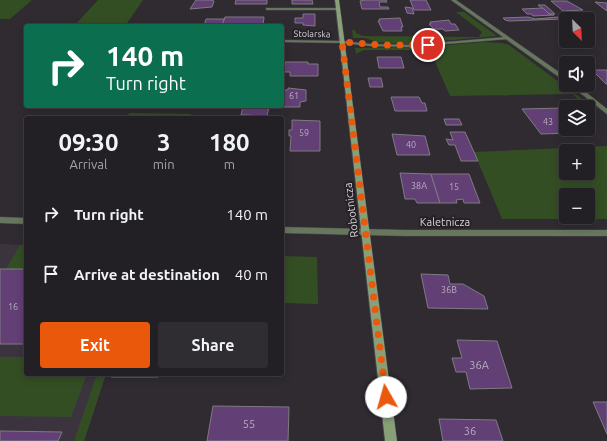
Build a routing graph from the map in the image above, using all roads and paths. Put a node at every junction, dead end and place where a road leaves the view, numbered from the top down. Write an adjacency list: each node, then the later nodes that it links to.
1 (337, 0): 4 (street, Robotnicza)
2 (453, 0): 5 (street)
3 (268, 9): 4 (street)
4 (338, 9): 7 (street, Robotnicza)
5 (506, 38): 7 (street, Stolarska); 8 (street)
6 (284, 41): 7 (street, Stolarska)
7 (342, 42): 14 (street, Robotnicza)
8 (559, 75)
9 (582, 92): 10 (street)
10 (607, 112)
11 (0, 220): 12 (street)
12 (24, 221)
13 (284, 230): 14 (street, Kaletnicza)
14 (366, 232): 15 (street, Kaletnicza); 16 (street, Robotnicza)
15 (607, 233)
16 (391, 441)

